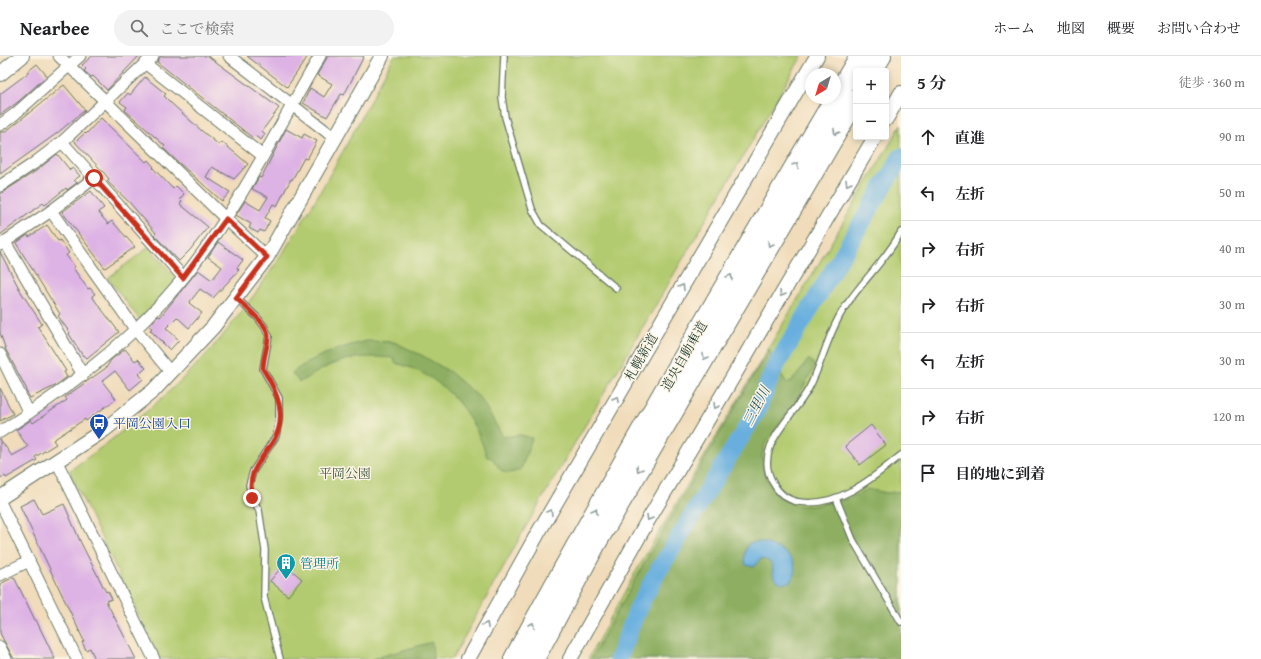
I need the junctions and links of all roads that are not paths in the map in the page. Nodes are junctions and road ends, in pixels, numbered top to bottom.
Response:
1 (22, 56) edge
2 (59, 56) edge
3 (80, 56) edge
4 (230, 56) edge
5 (320, 56) edge
6 (382, 56) edge
7 (504, 56) edge
8 (817, 56) edge
9 (860, 56) edge
10 (881, 56) edge
11 (149, 60) edge
12 (69, 66) junction
13 (874, 68) edge
14 (0, 74) edge
15 (901, 93) edge
16 (106, 101) junction
17 (292, 104) junction
18 (853, 104) edge
19 (889, 114) edge
20 (0, 124) edge
21 (336, 139) junction
22 (873, 140) edge
23 (62, 142) junction
24 (262, 156) junction
25 (94, 178) junction
26 (0, 186) edge
27 (51, 210) junction
28 (226, 219) junction
29 (901, 232) edge
30 (2, 243) edge
31 (267, 257) junction
32 (183, 278) junction
33 (616, 288) dead end
34 (236, 298) junction
35 (136, 329) junction
36 (0, 354) edge
37 (171, 373) junction
38 (83, 375) junction
39 (29, 413) junction
40 (0, 432) edge
41 (901, 455) edge
42 (56, 462) junction
43 (0, 498) edge
44 (836, 498) junction
45 (0, 502) edge
46 (30, 561) junction
47 (0, 575) edge
48 (901, 622) edge
49 (0, 647) edge
50 (6, 659) edge
51 (77, 659) edge
52 (154, 659) edge
53 (280, 659) edge
54 (468, 659) edge
55 (514, 659) edge
56 (534, 659) edge
57 (570, 659) edge

1 - 14 street
2 - 12 street
3 - 12 street
4 - 17 street
5 - 17 street
6 - 21 street
7 - 33 lane
54 -> 8 street, 札幌新道
55 -> 9 highway, 道央自動車道
10 - 13 highway
11 - 16 street
11 - 24 street
12 - 16 street
12 - 20 street
15 - 19 street
16 - 23 street
16 - 28 street
17 - 21 street
17 - 24 street
18 -> 56 highway, 道央自動車道
21 - 31 street
22 -> 57 street
23 - 25 street
23 - 26 street
24 - 28 street
25 - 27 street
25 - 32 street
27 - 30 street
27 - 35 street
28 - 31 street
28 - 32 street
29 - 44 lane
30 - 38 street
31 - 34 street
32 - 35 street
34 - 37 street
34 - 53 lane
35 - 37 street
35 - 38 street
36 - 39 street
37 - 42 street
38 - 39 street
39 - 40 street
41 - 44 lane
42 - 43 street
42 - 52 street
44 - 48 lane
45 - 46 street
46 - 47 street
46 - 51 street
49 - 50 street

